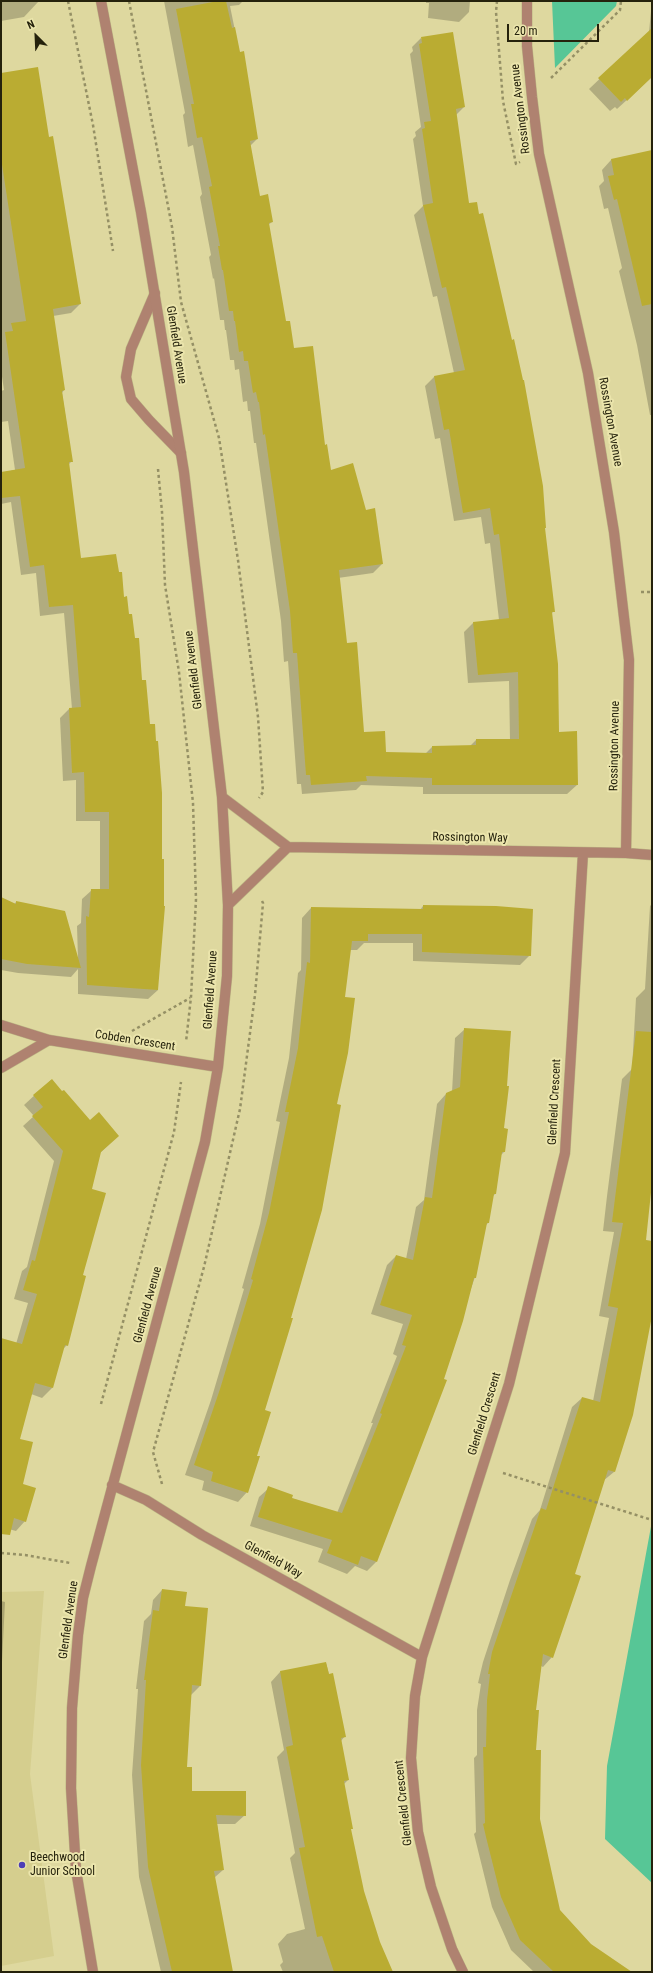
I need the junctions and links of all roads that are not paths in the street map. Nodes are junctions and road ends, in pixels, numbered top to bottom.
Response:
1 (101, 1) edge
2 (527, 1) edge
3 (155, 293) junction
4 (181, 453) junction
5 (222, 797) junction
6 (288, 847) junction
7 (583, 853) junction
8 (626, 853) junction
9 (652, 855) edge
10 (228, 905) junction
11 (1, 1025) edge
12 (49, 1040) junction
13 (218, 1067) junction
14 (1, 1068) edge
15 (112, 1486) junction
16 (422, 1657) junction
17 (93, 1972) edge
18 (463, 1972) edge

1 - 3 street, Glenfield Avenue
2 - 8 street, Rossington Avenue
3 - 4 street, Glenfield Avenue
3 - 4 street
4 - 5 street, Glenfield Avenue
5 - 6 street
5 - 10 street, Glenfield Avenue
6 - 7 street, Rossington Way
6 - 10 street
7 - 8 street, Rossington Way
7 - 16 street, Glenfield Crescent
8 - 9 street, Rossington Way
10 - 13 street, Glenfield Avenue
11 - 12 street, Cobden Crescent
12 - 13 street, Cobden Crescent
12 - 14 street
13 - 15 street, Glenfield Avenue
15 - 16 street, Glenfield Way
15 - 17 street, Glenfield Avenue
16 - 18 street, Glenfield Crescent

